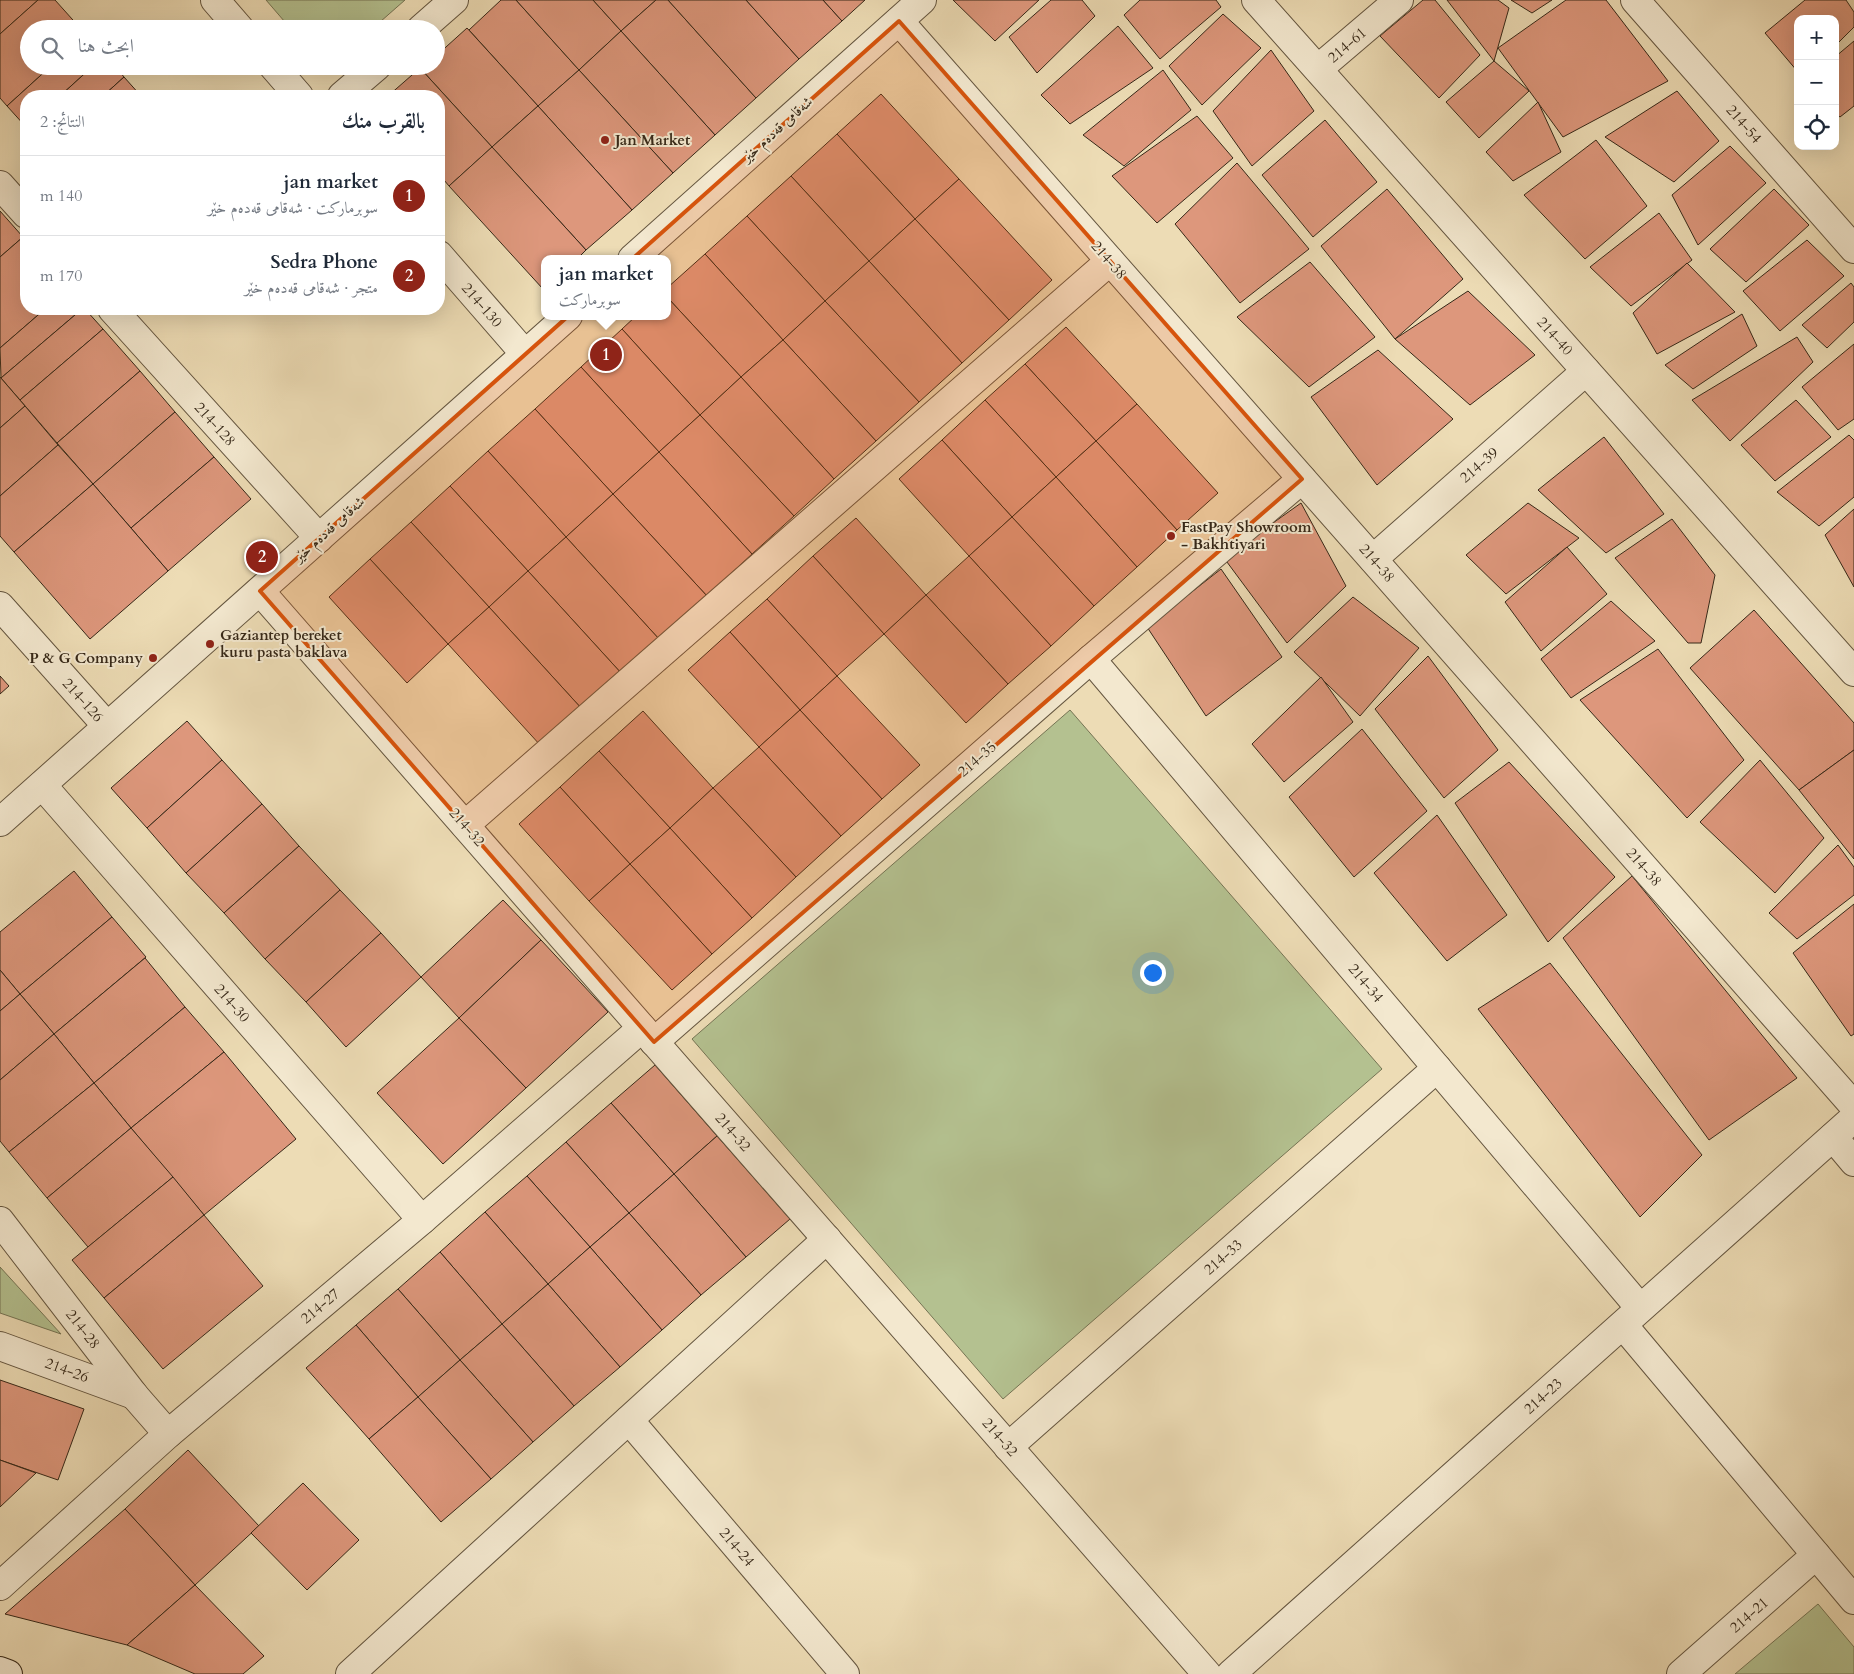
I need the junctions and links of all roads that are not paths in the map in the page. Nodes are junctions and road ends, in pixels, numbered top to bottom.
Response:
1 (215, 0) edge
2 (454, 0) edge
3 (922, 0) edge
4 (1256, 0) edge
5 (1399, 0) edge
6 (1635, 0) edge
7 (232, 20) edge
8 (431, 20) edge
9 (899, 21) junction
10 (1318, 69) junction
11 (281, 75) edge
12 (366, 75) edge
13 (294, 90) edge
14 (349, 90) edge
15 (0, 185) edge
16 (20, 207) edge
17 (1854, 249) edge
18 (636, 255) edge
19 (1110, 261) junction
20 (445, 262) edge
21 (117, 315) edge
22 (563, 320) edge
23 (525, 354) junction
24 (1586, 371) junction
25 (1302, 479) junction
26 (319, 538) junction
27 (1373, 559) junction
28 (260, 591) junction
29 (0, 606) edge
30 (1091, 659) junction
31 (1854, 672) edge
32 (107, 726) junction
33 (42, 785) junction
34 (0, 822) edge
35 (465, 825) junction
36 (648, 1035) junction
37 (1437, 1068) junction
38 (1854, 1106) edge
39 (1854, 1118) edge
40 (1833, 1137) junction
41 (1854, 1162) edge
42 (422, 1220) junction
43 (0, 1221) edge
44 (826, 1239) junction
45 (1632, 1317) junction
46 (0, 1346) edge
47 (134, 1395) junction
48 (629, 1420) junction
49 (168, 1434) junction
50 (1008, 1447) junction
51 (1816, 1555) junction
52 (0, 1586) edge
53 (1854, 1600) edge
54 (0, 1671) edge
55 (8, 1674) edge
56 (350, 1674) edge
57 (845, 1674) edge
58 (1207, 1674) edge
59 (1232, 1674) edge
60 (1681, 1674) edge

1 - 7 street
2 - 8 street
3 - 9 street, شەقامی قەدەم خێر
4 - 10 street, 214-40
5 - 10 street, 214-61
6 - 17 street, 214-54
9 - 18 street, شەقامی قەدەم خێر
9 - 19 street, 214-38
10 - 24 street, 214-40
11 - 13 street
12 - 14 street
15 - 16 street
19 - 25 street, 214-38
19 - 35 street
20 - 23 street, 214-130
21 - 26 street, 214-128
22 - 23 street, شەقامی قەدەم خێر
23 - 26 street, شەقامی قەدەم خێر
24 - 27 street, 214-39
24 - 31 street, 214-40
25 - 27 street, 214-38
25 - 30 street, 214-35
26 - 28 street, شەقامی قەدەم خێر
27 - 38 street, 214-38
28 - 32 street, شەقامی قەدەم خێر
28 - 35 street, 214-32
29 - 32 street, 214-126
30 - 36 street, 214-35
30 - 37 street, 214-34
32 - 33 street, شەقامی قەدەم خێر
33 - 34 street, شەقامی قەدەم خێر
33 - 42 street, 214-30
35 - 36 street, 214-32
36 - 42 street, 214-27
36 - 44 street, 214-32
37 - 45 street, 214-34
37 - 50 street, 214-33
39 - 40 street, 214-23
40 - 41 street
40 - 45 street, 214-23
42 - 49 street, 214-27
43 - 47 street, 214-28
44 - 48 street
44 - 50 street, 214-32
45 - 51 street, 214-34
45 - 59 street, 214-23
46 - 47 street, 214-26
47 - 49 street, 214-28
48 - 56 street
48 - 57 street, 214-24
49 - 52 street, 214-27
50 - 58 street, 214-32
51 - 53 street, 214-34
51 - 60 street, 214-21
54 - 55 street

